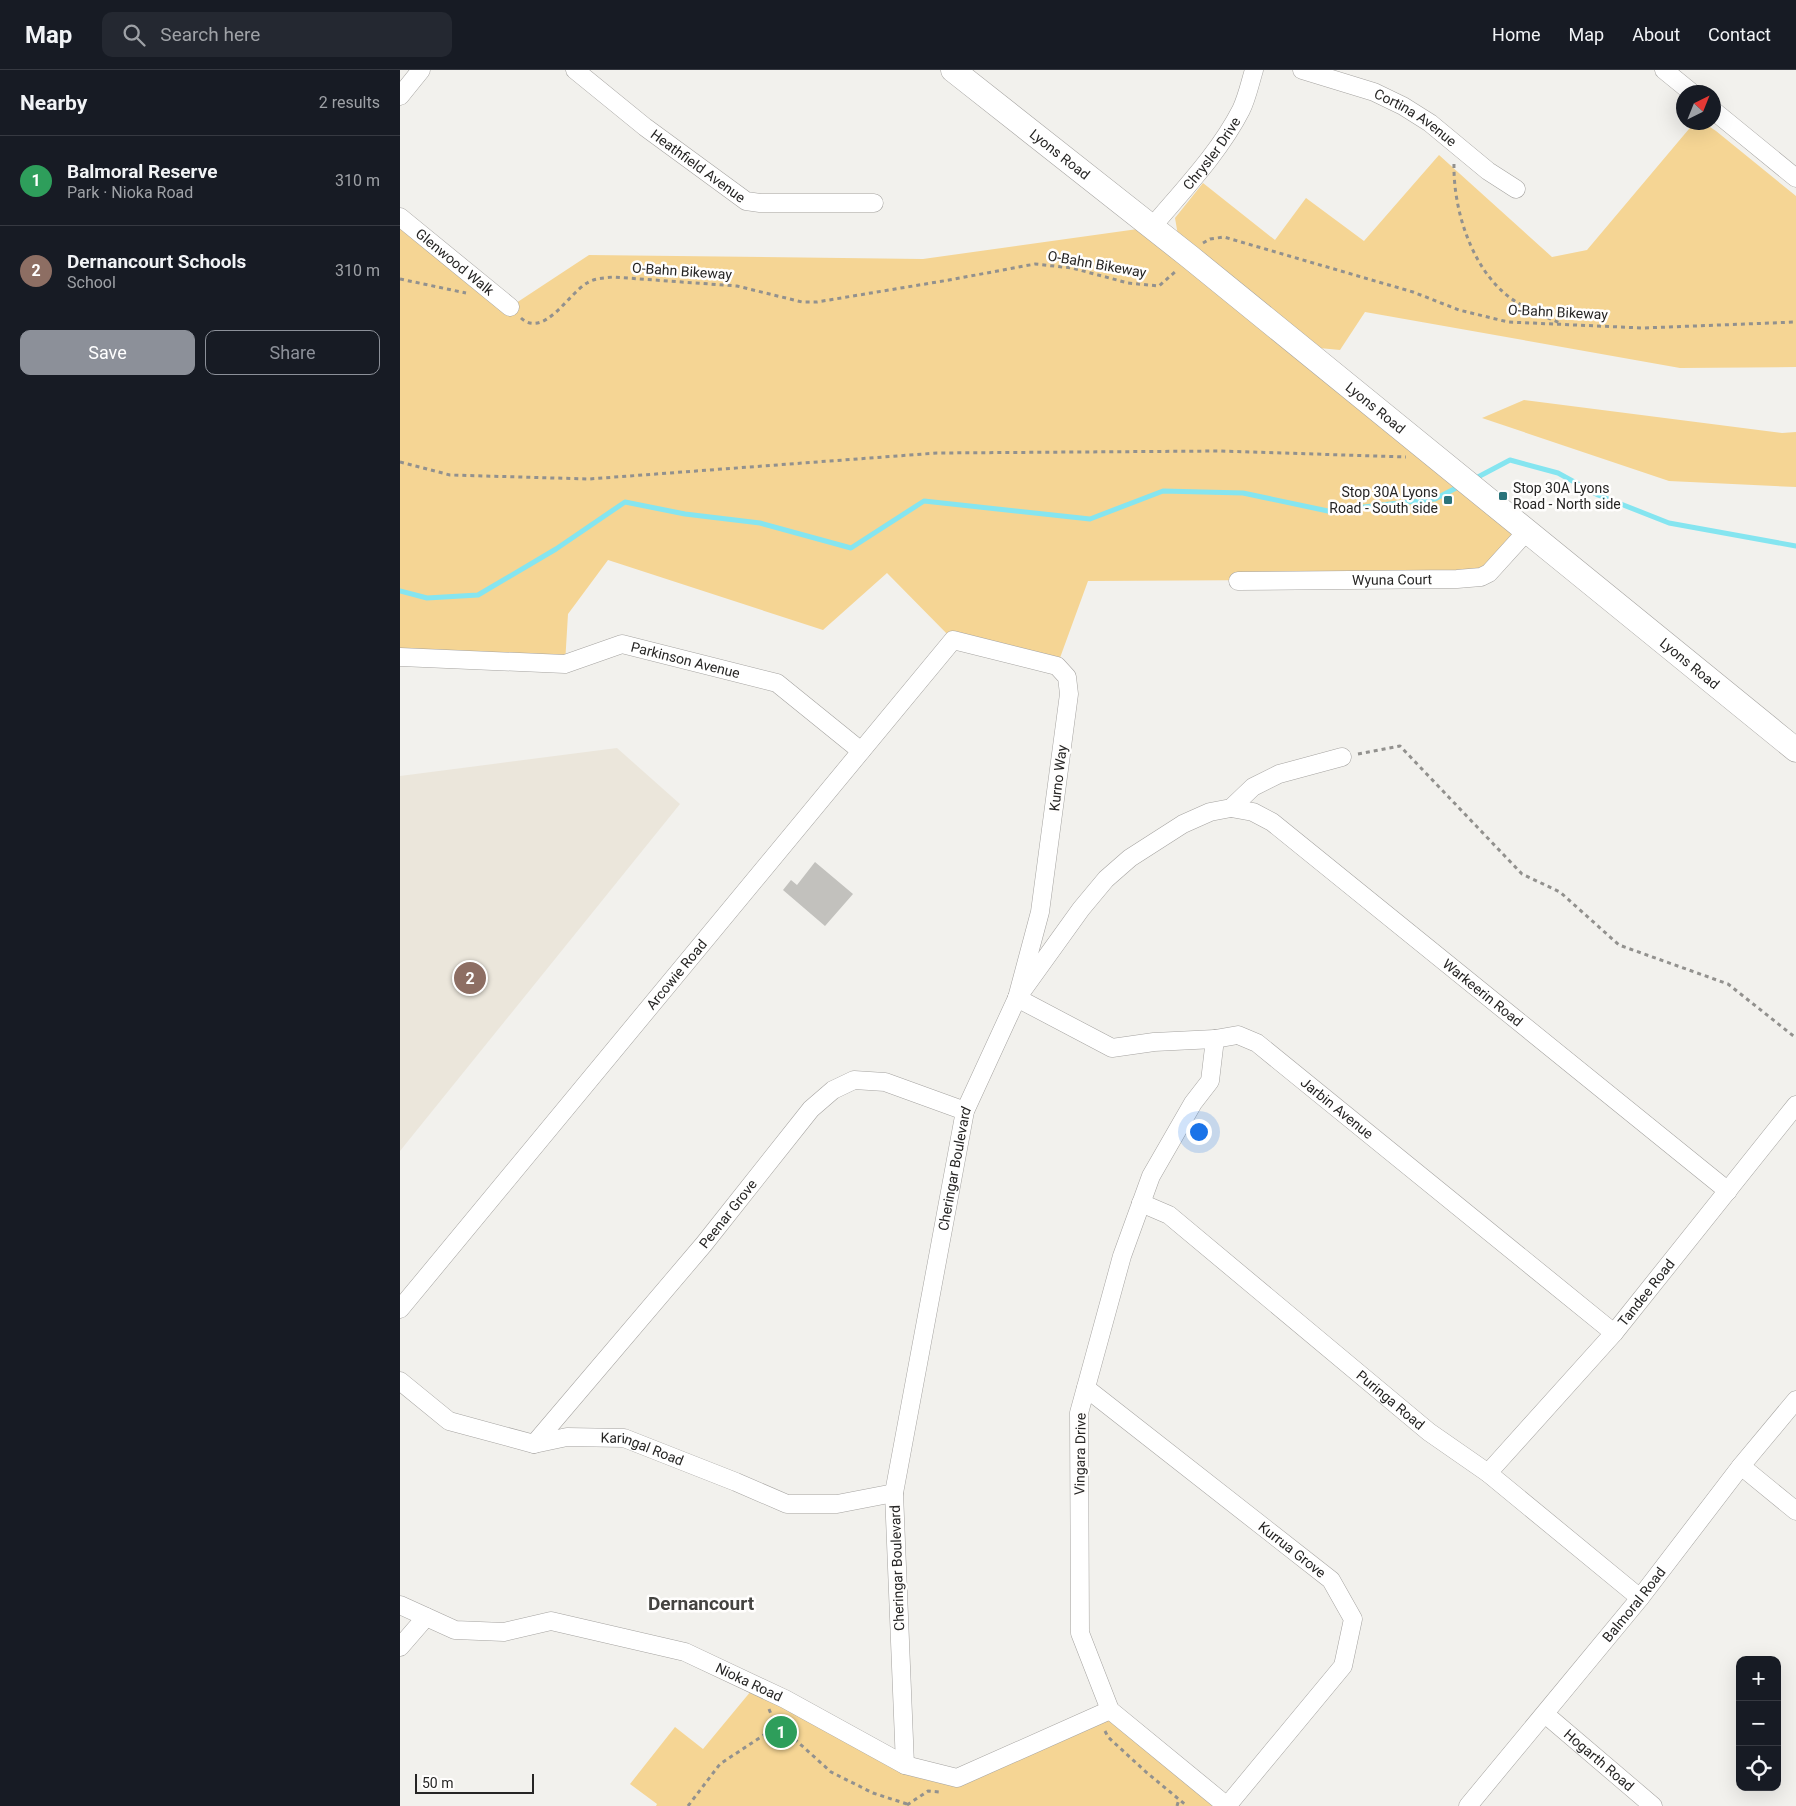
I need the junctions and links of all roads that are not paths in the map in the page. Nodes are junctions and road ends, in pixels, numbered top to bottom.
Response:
1 (421, 70) edge
2 (575, 70) edge
3 (953, 70) edge
4 (1254, 70) edge
5 (1302, 70) edge
6 (1664, 70) edge
7 (1683, 85) edge
8 (400, 96) edge
9 (1721, 117) edge
10 (1796, 178) edge
11 (1516, 188) dead end
12 (874, 203) dead end
13 (400, 217) edge
14 (1152, 227) junction
15 (510, 307) road end
16 (1527, 531) junction
17 (1238, 582) dead end
18 (953, 640) joint
19 (400, 657) edge
20 (1796, 750) edge
21 (861, 751) junction
22 (1342, 757) road end
23 (1231, 808) junction
24 (1017, 998) junction
25 (1215, 1039) junction
26 (1796, 1105) edge
27 (965, 1111) junction
28 (1728, 1191) junction
29 (1141, 1203) junction
30 (400, 1309) edge
31 (1614, 1333) junction
32 (400, 1381) edge
33 (1086, 1388) junction
34 (1796, 1400) edge
35 (534, 1444) junction
36 (1741, 1466) junction
37 (1488, 1472) junction
38 (894, 1493) junction
39 (1796, 1510) edge
40 (1640, 1598) junction
41 (400, 1605) edge
42 (426, 1617) junction
43 (400, 1647) edge
44 (1110, 1710) junction
45 (1544, 1714) junction
46 (905, 1765) junction
47 (1227, 1806) edge
48 (1468, 1806) edge
49 (1653, 1806) edge

1 - 8 street
2 - 12 street, Heathfield Avenue
3 - 14 street, Lyons Road
4 - 14 street, Chrysler Drive
5 - 11 street, Cortina Avenue
6 - 7 street
9 - 10 street
13 - 15 street, Glenwood Walk
14 - 16 street, Lyons Road
16 - 17 street, Wyuna Court
16 - 20 street, Lyons Road
18 - 21 street, Arcowie Road
18 - 24 street, Kurno Way
19 - 21 street, Parkinson Avenue
21 - 30 street, Arcowie Road
22 - 23 street
23 - 24 street, Cheringar Boulevard
23 - 28 street, Warkeerin Road
24 - 25 street, Jarbin Avenue
24 - 27 street, Cheringar Boulevard
25 - 29 street, Vingara Drive
25 - 31 street, Jarbin Avenue
26 - 28 street, Tandee Road
27 - 35 street, Peenar Grove
27 - 38 street, Cheringar Boulevard
28 - 31 street, Tandee Road
29 - 33 street, Vingara Drive
29 - 37 street, Puringa Road
31 - 37 street, Tandee Road
32 - 35 street, Karingal Road
33 - 44 street, Vingara Drive
33 - 47 street, Kurrua Grove
34 - 36 street, Balmoral Road
35 - 38 street, Karingal Road
36 - 39 street
36 - 40 street, Balmoral Road
37 - 40 street, Puringa Road
38 - 46 street, Cheringar Boulevard
40 - 45 street, Balmoral Road
41 - 42 street, Nioka Road
42 - 43 street
42 - 46 street, Nioka Road
44 - 46 street, Nioka Road
44 - 47 street, Vingara Drive
45 - 48 street, Balmoral Road
45 - 49 street, Hogarth Road

